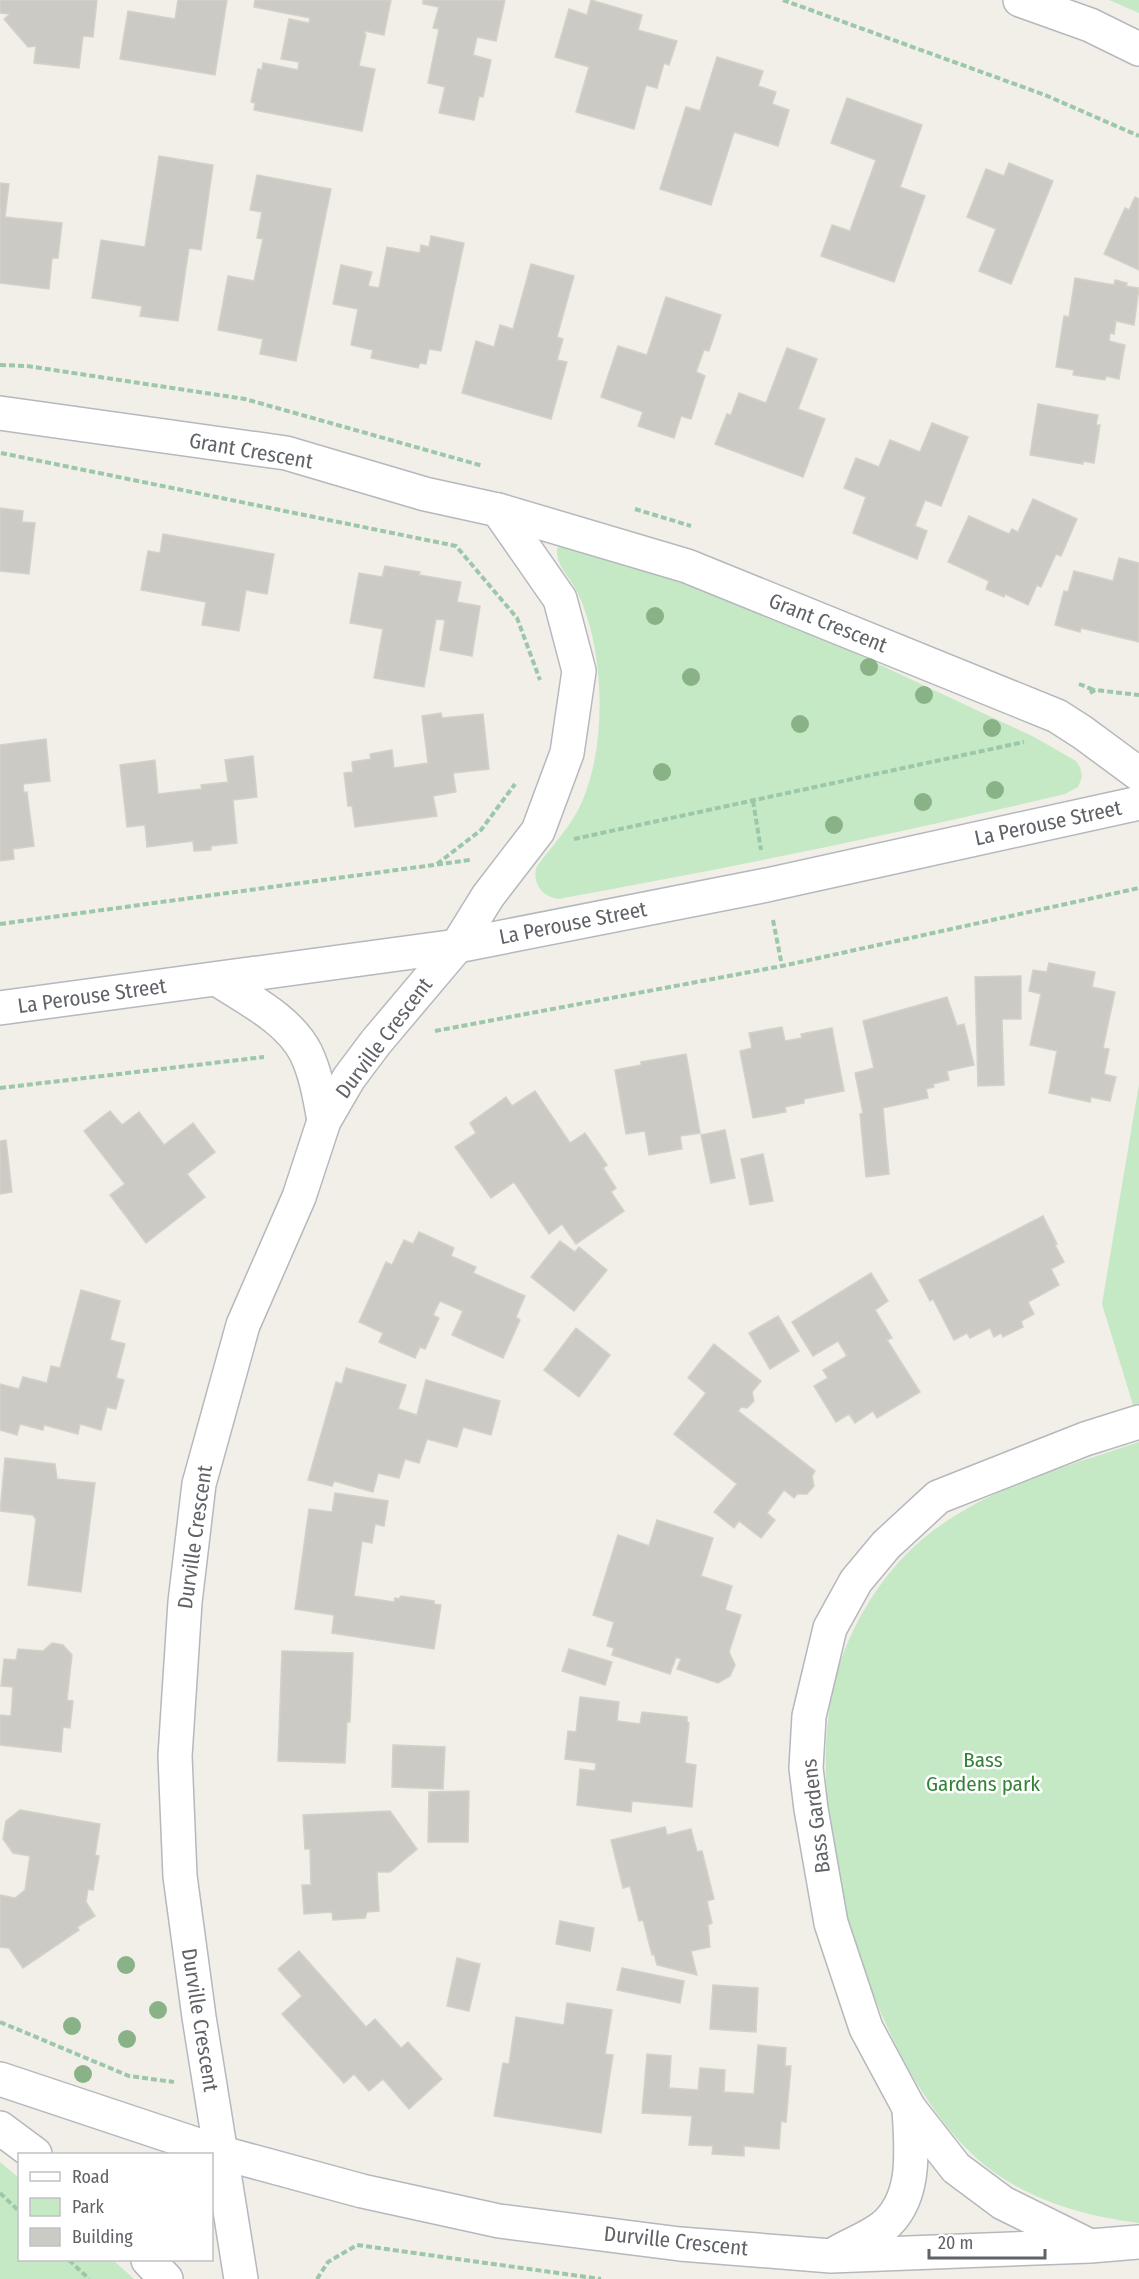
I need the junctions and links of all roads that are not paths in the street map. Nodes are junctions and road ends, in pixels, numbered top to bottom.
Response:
1 (1020, 0) edge
2 (1139, 49) edge
3 (0, 413) edge
4 (498, 510) junction
5 (1139, 774) edge
6 (1139, 803) edge
7 (457, 946) junction
8 (217, 979) junction
9 (0, 1008) edge
10 (324, 1121) junction
11 (1139, 1422) edge
12 (0, 2079) edge
13 (909, 2108) junction
14 (0, 2128) edge
15 (34, 2153) edge
16 (222, 2153) junction
17 (1139, 2242) edge
18 (1090, 2246) junction
19 (831, 2256) junction
20 (150, 2261) edge
21 (166, 2279) edge
22 (241, 2279) edge

1 - 2 street
3 - 4 street, Grant Crescent
4 - 5 street, Grant Crescent
4 - 7 street
6 - 7 street, La Perouse Street
7 - 8 street, La Perouse Street
7 - 10 street, Durville Crescent
8 - 9 street, La Perouse Street
8 - 10 street
10 - 16 street, Durville Crescent
11 - 13 street, Bass Gardens
12 - 16 street, Durville Crescent
13 - 18 street, Bass Gardens
13 - 19 street
14 - 15 street
16 - 19 street, Durville Crescent
16 - 22 street
17 - 18 street, Durville Crescent
18 - 19 street, Durville Crescent
20 - 21 street

